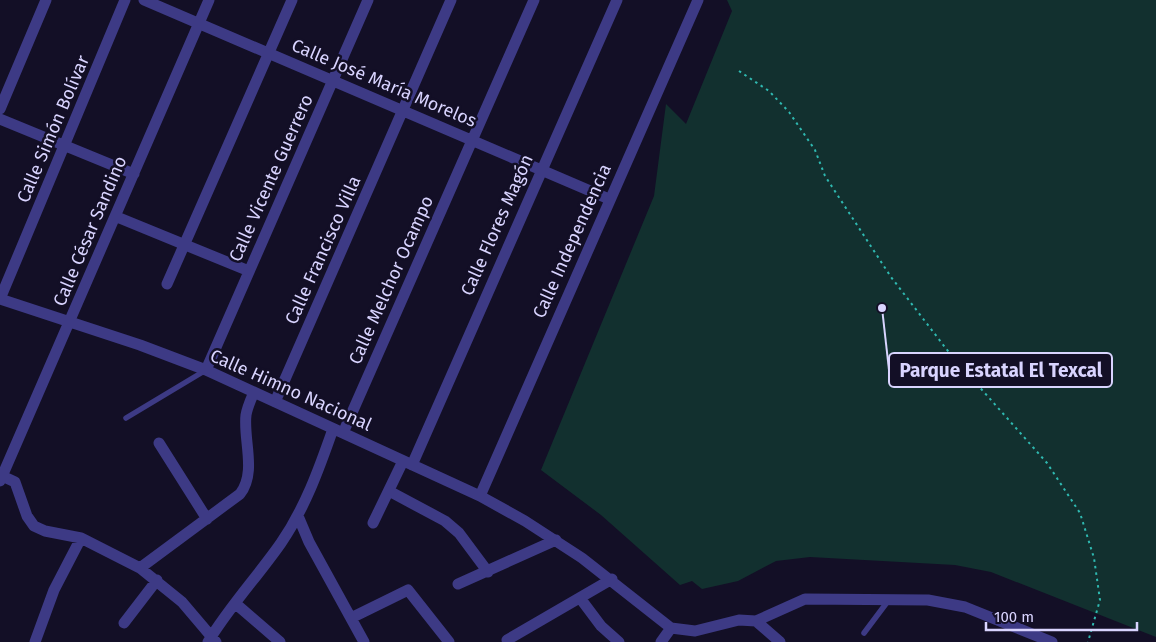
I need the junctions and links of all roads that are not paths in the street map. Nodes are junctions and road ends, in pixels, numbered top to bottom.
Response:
1 (46, 0) edge
2 (125, 0) edge
3 (144, 0) edge
4 (209, 0) edge
5 (292, 0) edge
6 (368, 0) edge
7 (451, 0) edge
8 (534, 0) edge
9 (617, 0) edge
10 (698, 0) edge
11 (199, 23) junction
12 (269, 52) junction
13 (333, 80) junction
14 (0, 109) edge
15 (403, 111) junction
16 (0, 119) edge
17 (472, 140) junction
18 (65, 147) junction
19 (540, 169) junction
20 (134, 174) junction
21 (610, 199) junction
22 (116, 217) junction
23 (184, 245) junction
24 (249, 271) junction
25 (167, 284) dead end
26 (0, 299) edge
27 (70, 323) junction
28 (206, 370) junction
29 (254, 392) junction
30 (275, 402) junction
31 (126, 418) dead end
32 (338, 431) junction
33 (159, 443) dead end
34 (407, 463) junction
35 (1, 478) edge
36 (388, 491) junction
37 (480, 496) junction
38 (298, 516) junction
39 (207, 518) junction
40 (373, 523) dead end
41 (81, 538) junction
42 (556, 540) junction
43 (140, 568) junction
44 (488, 572) junction
45 (612, 579) junction
46 (157, 580) junction
47 (458, 584) dead end
48 (580, 598) junction
49 (889, 600) junction
50 (236, 604) junction
51 (351, 618) junction
52 (756, 621) junction
53 (124, 623) dead end
54 (671, 628) junction
55 (864, 633) dead end
56 (212, 640) edge
57 (507, 640) dead end
58 (35, 642) edge
59 (280, 642) edge
60 (364, 642) edge
61 (449, 642) edge
62 (620, 642) edge
63 (661, 642) edge
64 (780, 642) edge
65 (1050, 642) edge

1 - 14 street
2 - 18 street, Calle Simón Bolívar
3 - 11 street, Calle José María Morelos
4 - 11 street, Calle César Sandino
5 - 12 street
6 - 13 street, Calle Vicente Guerrero
7 - 15 street, Calle Francisco Villa
8 - 17 street, Calle Melchor Ocampo
9 - 19 street, Calle Flores Magón
10 - 21 street, Calle Independencia
11 - 12 street, Calle José María Morelos
11 - 20 street, Calle César Sandino
12 - 13 street, Calle José María Morelos
12 - 23 street
13 - 15 street, Calle José María Morelos
13 - 24 street, Calle Vicente Guerrero
15 - 17 street, Calle José María Morelos
15 - 30 street, Calle Francisco Villa
16 - 18 street
17 - 19 street, Calle José María Morelos
17 - 32 street, Calle Melchor Ocampo
18 - 20 street
18 - 26 street, Calle Simón Bolívar
19 - 21 street, Calle José María Morelos
19 - 34 street, Calle Flores Magón
20 - 22 street, Calle César Sandino
21 - 37 street, Calle Independencia
22 - 23 street
22 - 27 street, Calle César Sandino
23 - 24 street
23 - 25 street
24 - 28 street, Calle Vicente Guerrero
26 - 27 street, Calle Himno Nacional
27 - 28 street, Calle Himno Nacional
27 - 35 street, Calle César Sandino
28 - 29 street, Calle Himno Nacional
28 - 31 lane
29 - 30 street, Calle Himno Nacional
29 - 39 street
30 - 32 street, Calle Himno Nacional
32 - 34 street, Calle Himno Nacional
32 - 38 street, Calle Melchor Ocampo
33 - 39 street
34 - 36 street, Calle Flores Magón
34 - 37 street, Calle Himno Nacional
35 - 41 street
36 - 40 street, Calle Flores Magón
36 - 44 street
37 - 42 street, Calle Himno Nacional
38 - 50 street, Calle Melchor Ocampo
38 - 51 street
39 - 43 street
41 - 43 street
41 - 58 street
42 - 44 street
42 - 45 street, Calle Himno Nacional
43 - 46 street
44 - 47 street
45 - 48 street
45 - 54 street, Calle Himno Nacional
46 - 53 street
46 - 56 street
48 - 57 street
48 - 62 street
49 - 52 street
49 - 55 lane
49 - 65 street
50 - 56 street, Calle Melchor Ocampo
50 - 59 street
51 - 60 street
51 - 61 street
52 - 54 street
52 - 64 street
54 - 63 street

